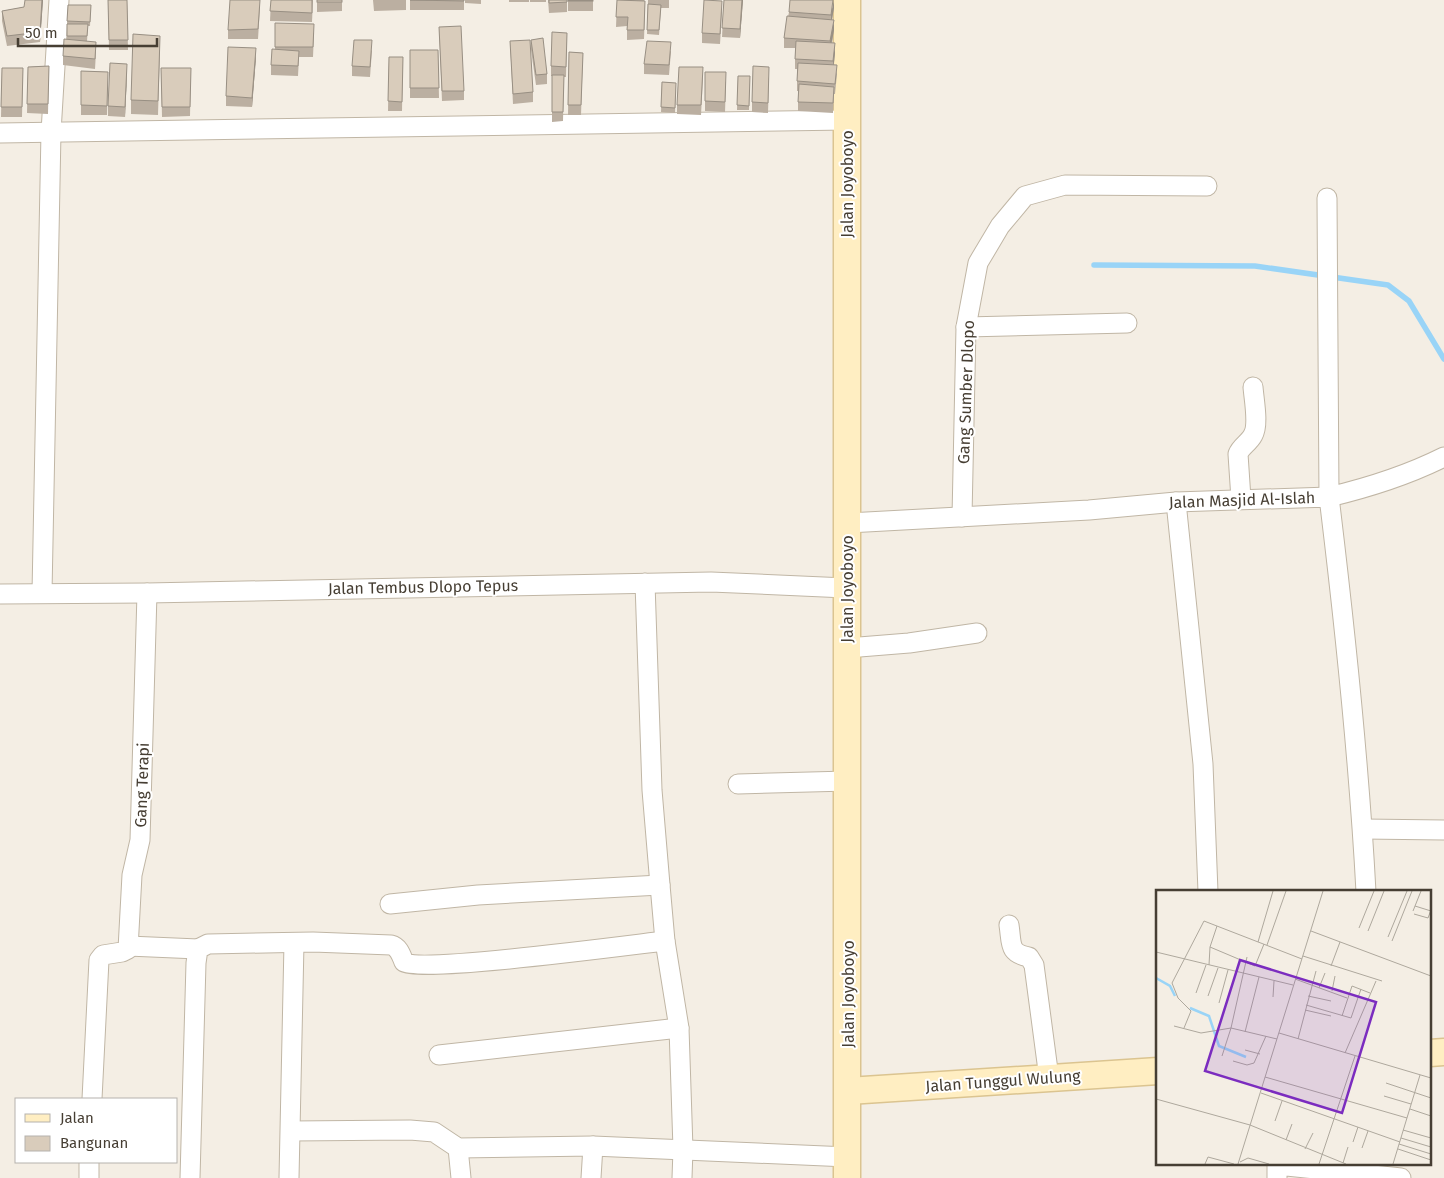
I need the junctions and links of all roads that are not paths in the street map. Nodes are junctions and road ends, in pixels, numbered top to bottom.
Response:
1 (59, 0) edge
2 (847, 0) edge
3 (847, 120) junction
4 (51, 132) junction
5 (0, 133) edge
6 (1207, 186) dead end
7 (1327, 198) dead end
8 (1127, 323) dead end
9 (966, 327) junction
10 (1253, 387) dead end
11 (1444, 457) edge
12 (1329, 496) junction
13 (1240, 499) junction
14 (1176, 502) junction
15 (962, 517) junction
16 (848, 523) junction
17 (645, 583) junction
18 (846, 588) junction
19 (42, 593) junction
20 (147, 593) junction
21 (0, 594) edge
22 (977, 633) dead end
23 (847, 648) junction
24 (848, 781) junction
25 (738, 784) dead end
26 (1363, 829) junction
27 (1444, 830) edge
28 (660, 885) junction
29 (1208, 890) edge
30 (1366, 890) edge
31 (390, 904) dead end
32 (1009, 924) dead end
33 (665, 941) junction
34 (294, 943) junction
35 (128, 946) junction
36 (198, 949) junction
37 (679, 1028) junction
38 (439, 1055) dead end
39 (1156, 1071) edge
40 (1050, 1078) junction
41 (848, 1091) junction
42 (92, 1098) edge
43 (291, 1131) junction
44 (593, 1146) junction
45 (458, 1148) junction
46 (683, 1149) junction
47 (89, 1163) edge
48 (1290, 1166) edge
49 (848, 1168) edge
50 (1379, 1173) edge
51 (89, 1178) edge
52 (190, 1178) edge
53 (289, 1178) edge
54 (461, 1178) edge
55 (591, 1178) edge
56 (682, 1178) edge
57 (1401, 1178) edge

1 - 4 street
2 - 3 main road, Jalan Joyoboyo
3 - 4 street
3 - 16 main road, Jalan Joyoboyo
4 - 5 street
4 - 19 street
6 - 9 street, Gang Sumber Dlopo
7 - 12 street
8 - 9 street
9 - 15 street, Gang Sumber Dlopo
10 - 13 street
11 - 12 street
12 - 13 street, Jalan Masjid Al-Islah
12 - 26 street, Jalan Masjid Al-Islah
13 - 14 street, Jalan Masjid Al-Islah
14 - 15 street, Jalan Masjid Al-Islah
14 - 29 street
15 - 16 street, Jalan Masjid Al-Islah
16 - 18 main road, Jalan Joyoboyo
17 - 18 street, Jalan Tembus Dlopo Tepus
17 - 20 street, Jalan Tembus Dlopo Tepus
17 - 28 street
18 - 23 main road, Jalan Joyoboyo
19 - 20 street, Jalan Tembus Dlopo Tepus
19 - 21 street, Jalan Tembus Dlopo Tepus
20 - 35 street, Gang Terapi
22 - 23 street
23 - 24 main road, Jalan Joyoboyo
24 - 25 street
24 - 41 main road, Jalan Joyoboyo
26 - 27 street
26 - 30 street, Jalan Masjid Al-Islah
28 - 31 street
28 - 33 street
32 - 40 street
33 - 34 street
33 - 37 street
34 - 36 street
34 - 43 street
35 - 36 street
35 - 42 street
36 - 52 street
37 - 38 street
37 - 46 street
39 - 40 main road, Jalan Tunggul Wulung
40 - 41 main road, Jalan Tunggul Wulung
41 - 49 main road, Jalan Joyoboyo
43 - 45 street
43 - 53 street
44 - 45 street
44 - 46 street
44 - 55 street
45 - 54 street
46 - 49 street
46 - 56 street
47 - 51 street
48 - 50 street
50 - 57 street

